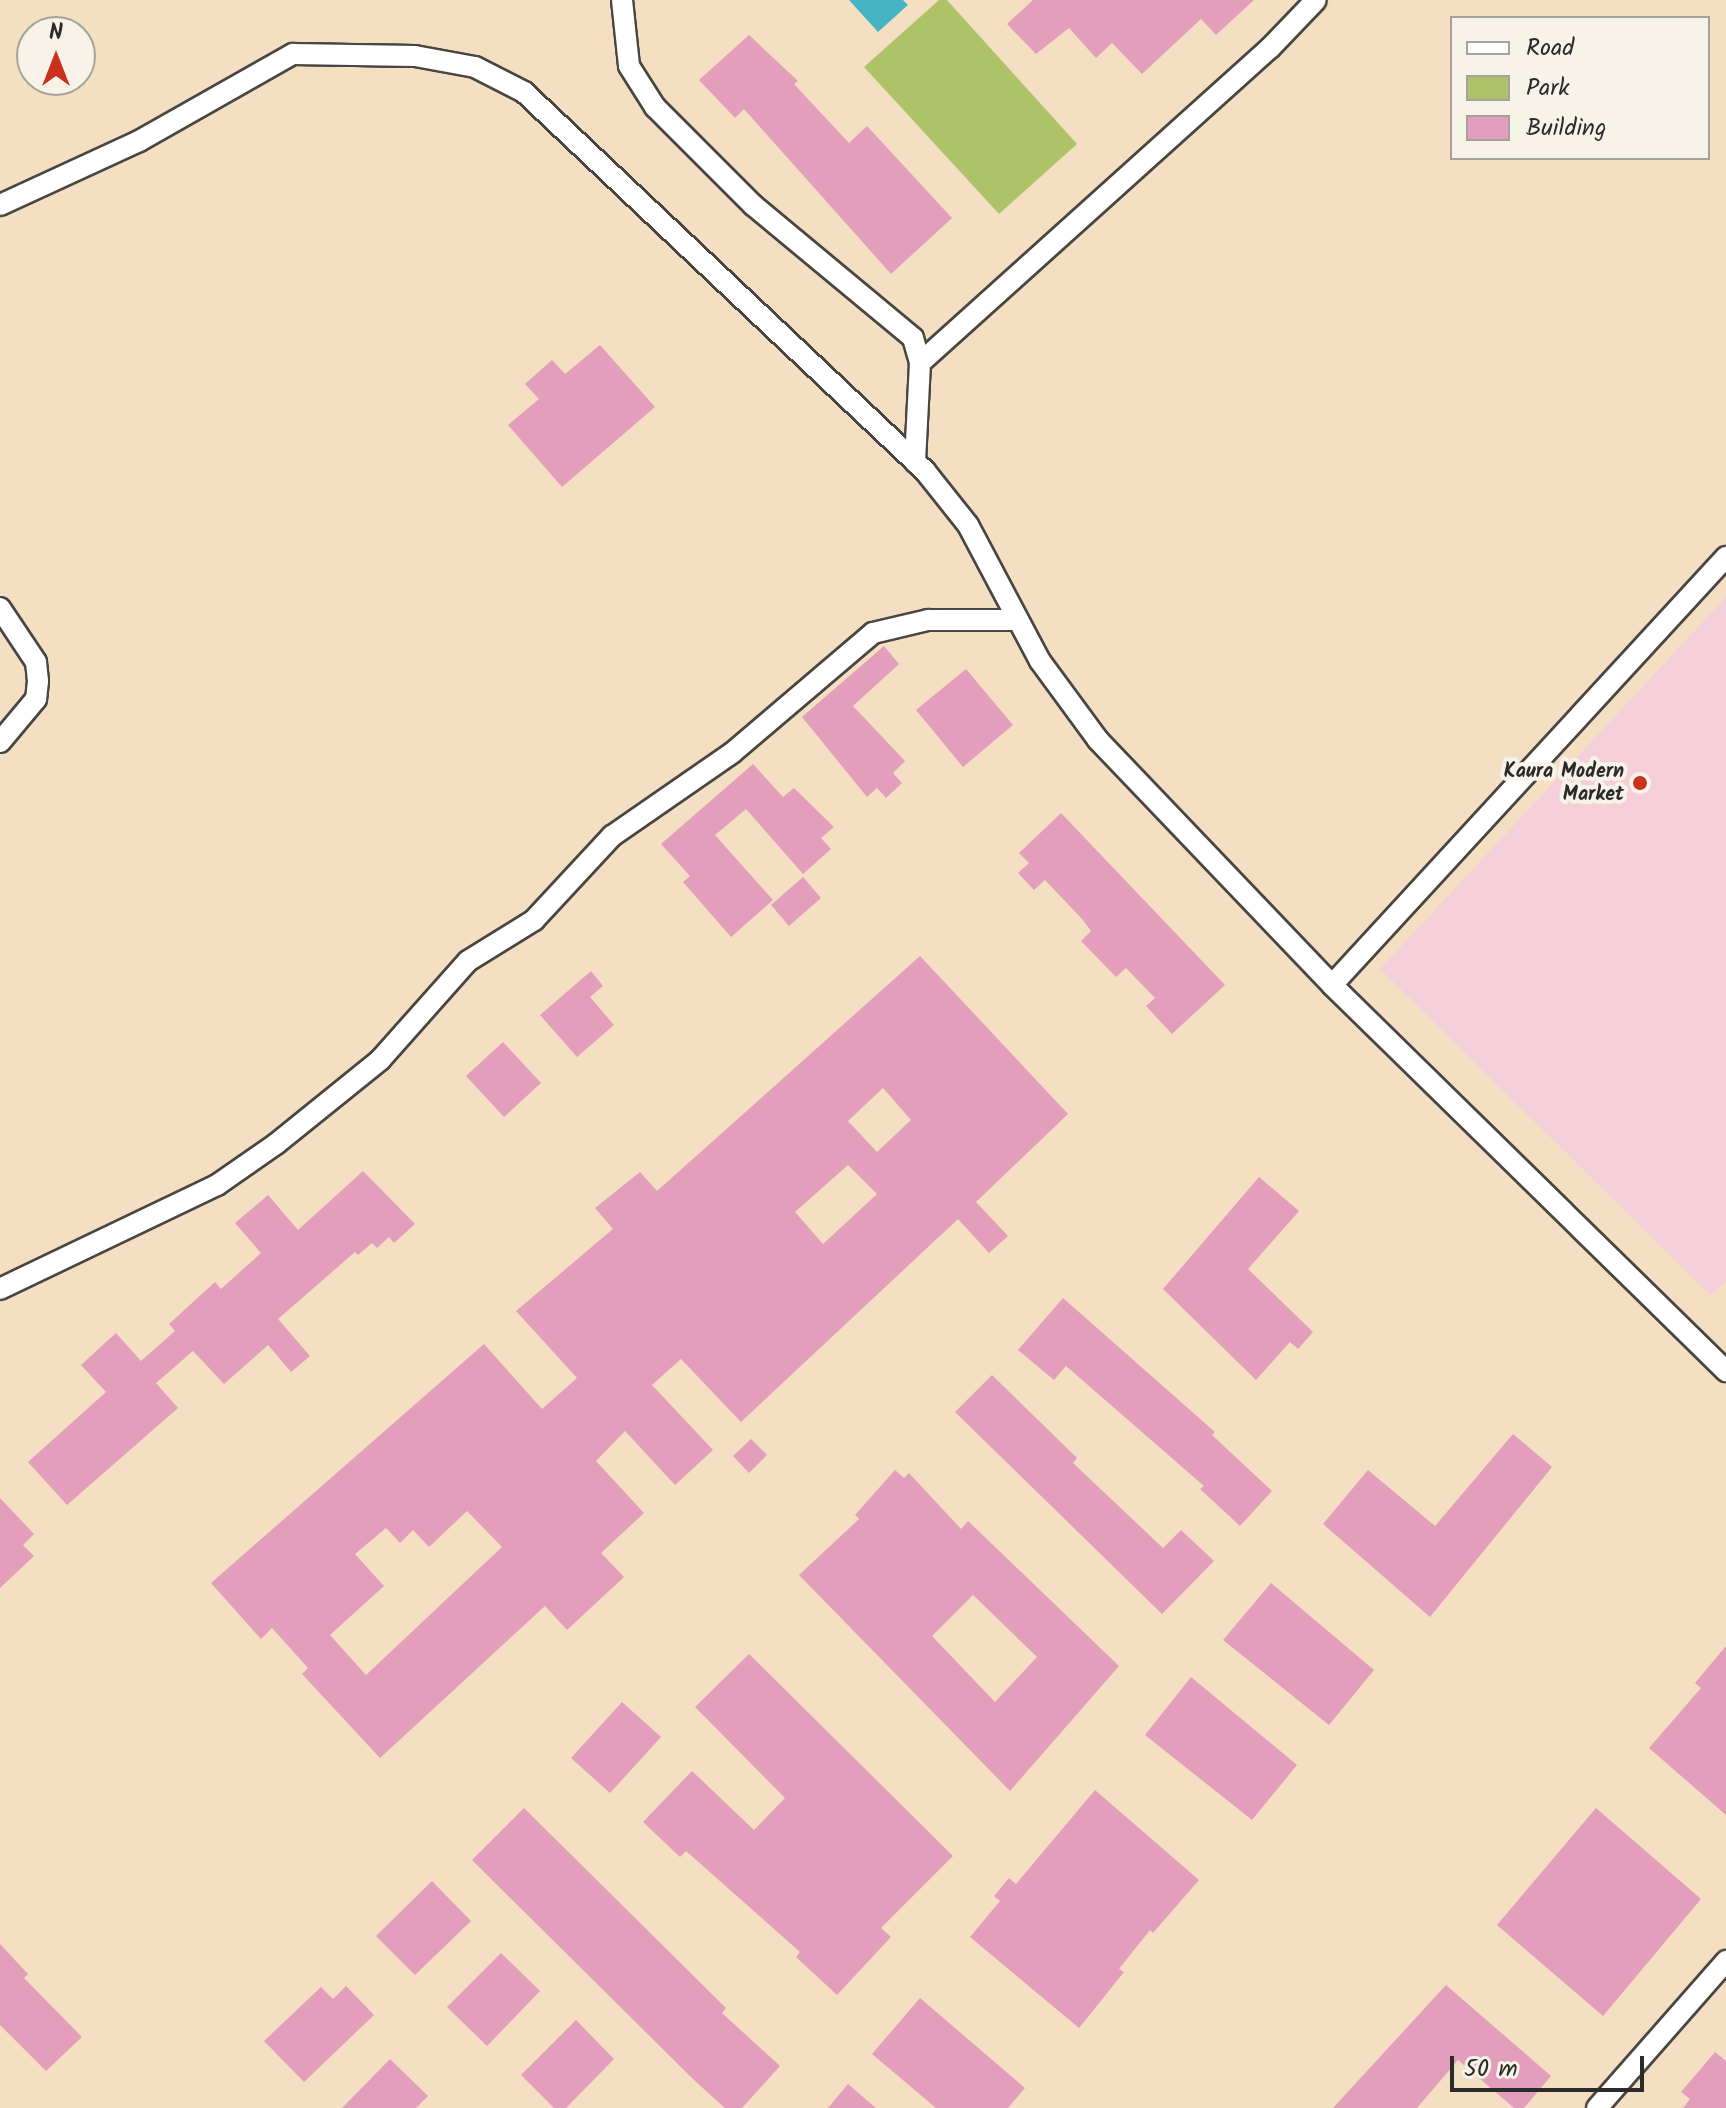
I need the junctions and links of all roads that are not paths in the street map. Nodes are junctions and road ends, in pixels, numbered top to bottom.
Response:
1 (622, 0) edge
2 (1316, 0) edge
3 (0, 205) edge
4 (920, 363) junction
5 (915, 462) junction
6 (1726, 557) edge
7 (0, 608) edge
8 (1018, 620) junction
9 (0, 742) edge
10 (1332, 985) junction
11 (0, 1289) edge
12 (1726, 1371) edge
13 (1726, 1961) edge
14 (1597, 2108) edge

1 - 4 street
2 - 4 street
3 - 5 street
4 - 5 street
5 - 8 street
6 - 10 street
7 - 9 street
8 - 10 street
8 - 11 street
10 - 12 street
13 - 14 street

